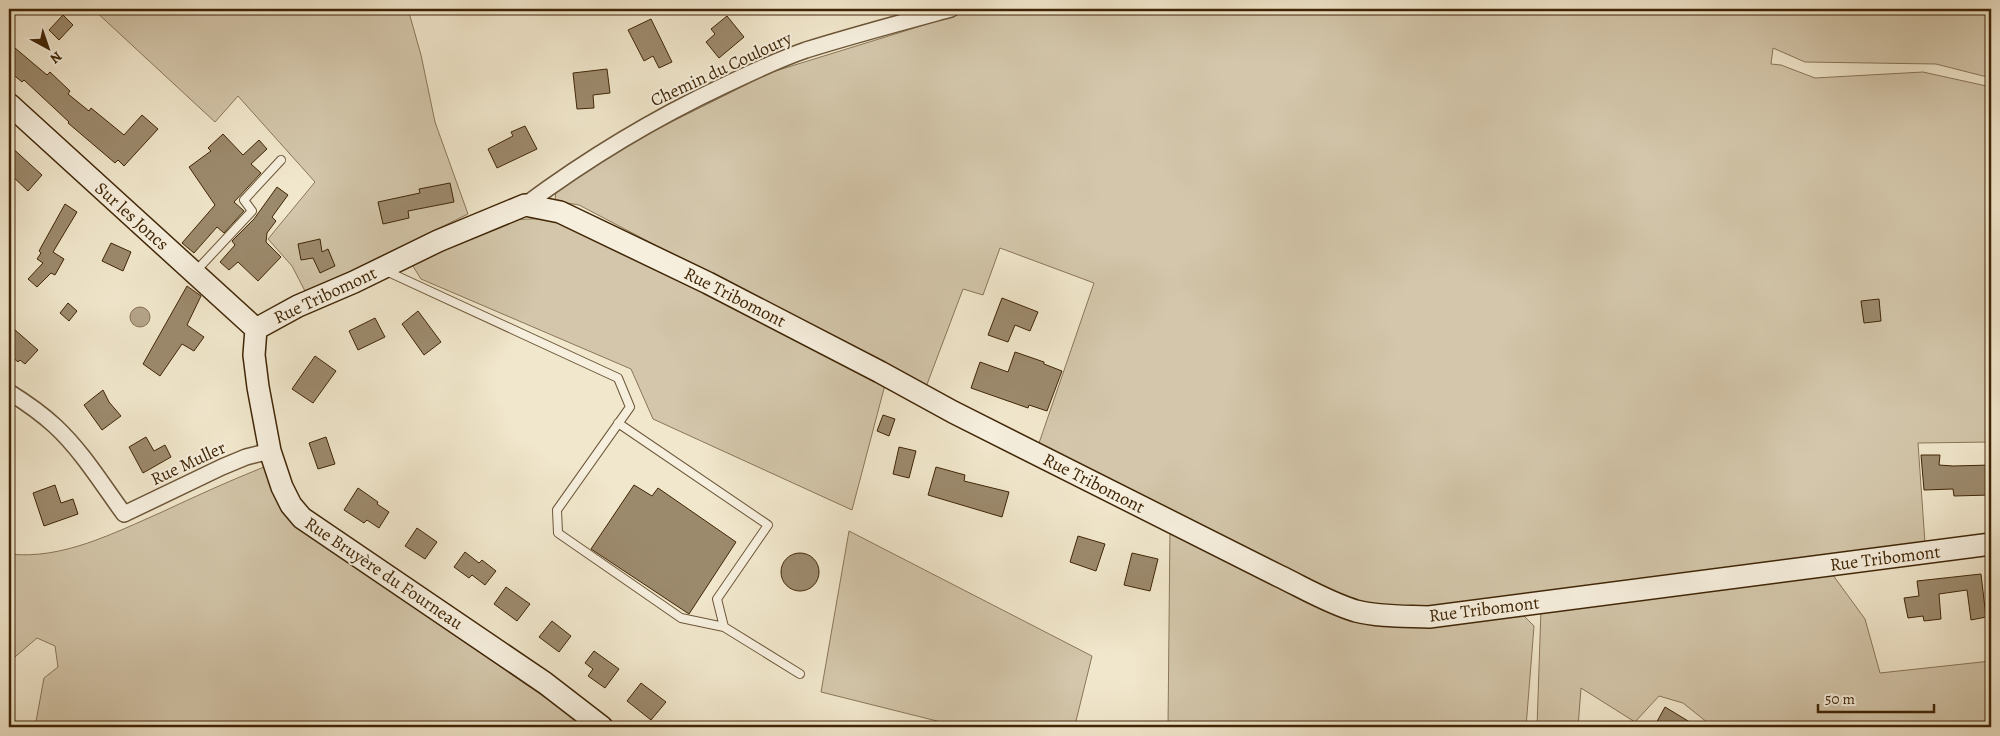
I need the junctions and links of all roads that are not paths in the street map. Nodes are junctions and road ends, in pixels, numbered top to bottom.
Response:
1 (952, 9) edge
2 (9, 104) edge
3 (280, 160) dead end
4 (526, 205) junction
5 (381, 269) junction
6 (194, 272) junction
7 (256, 329) junction
8 (9, 392) edge
9 (618, 423) junction
10 (270, 451) junction
11 (1991, 544) edge
12 (724, 627) junction
13 (800, 674) dead end
14 (602, 727) edge

1 - 4 street, Chemin du Couloury
2 - 6 street, Sur les Joncs
3 - 6 lane
4 - 5 street, Rue Tribomont
4 - 11 street, Rue Tribomont
5 - 7 street, Rue Tribomont
5 - 9 lane
6 - 7 street, Sur les Joncs
7 - 10 street, Rue Bruyère du Fourneau
8 - 10 street, Rue Muller
9 - 12 lane
9 - 12 lane
10 - 14 street, Rue Bruyère du Fourneau
12 - 13 lane

